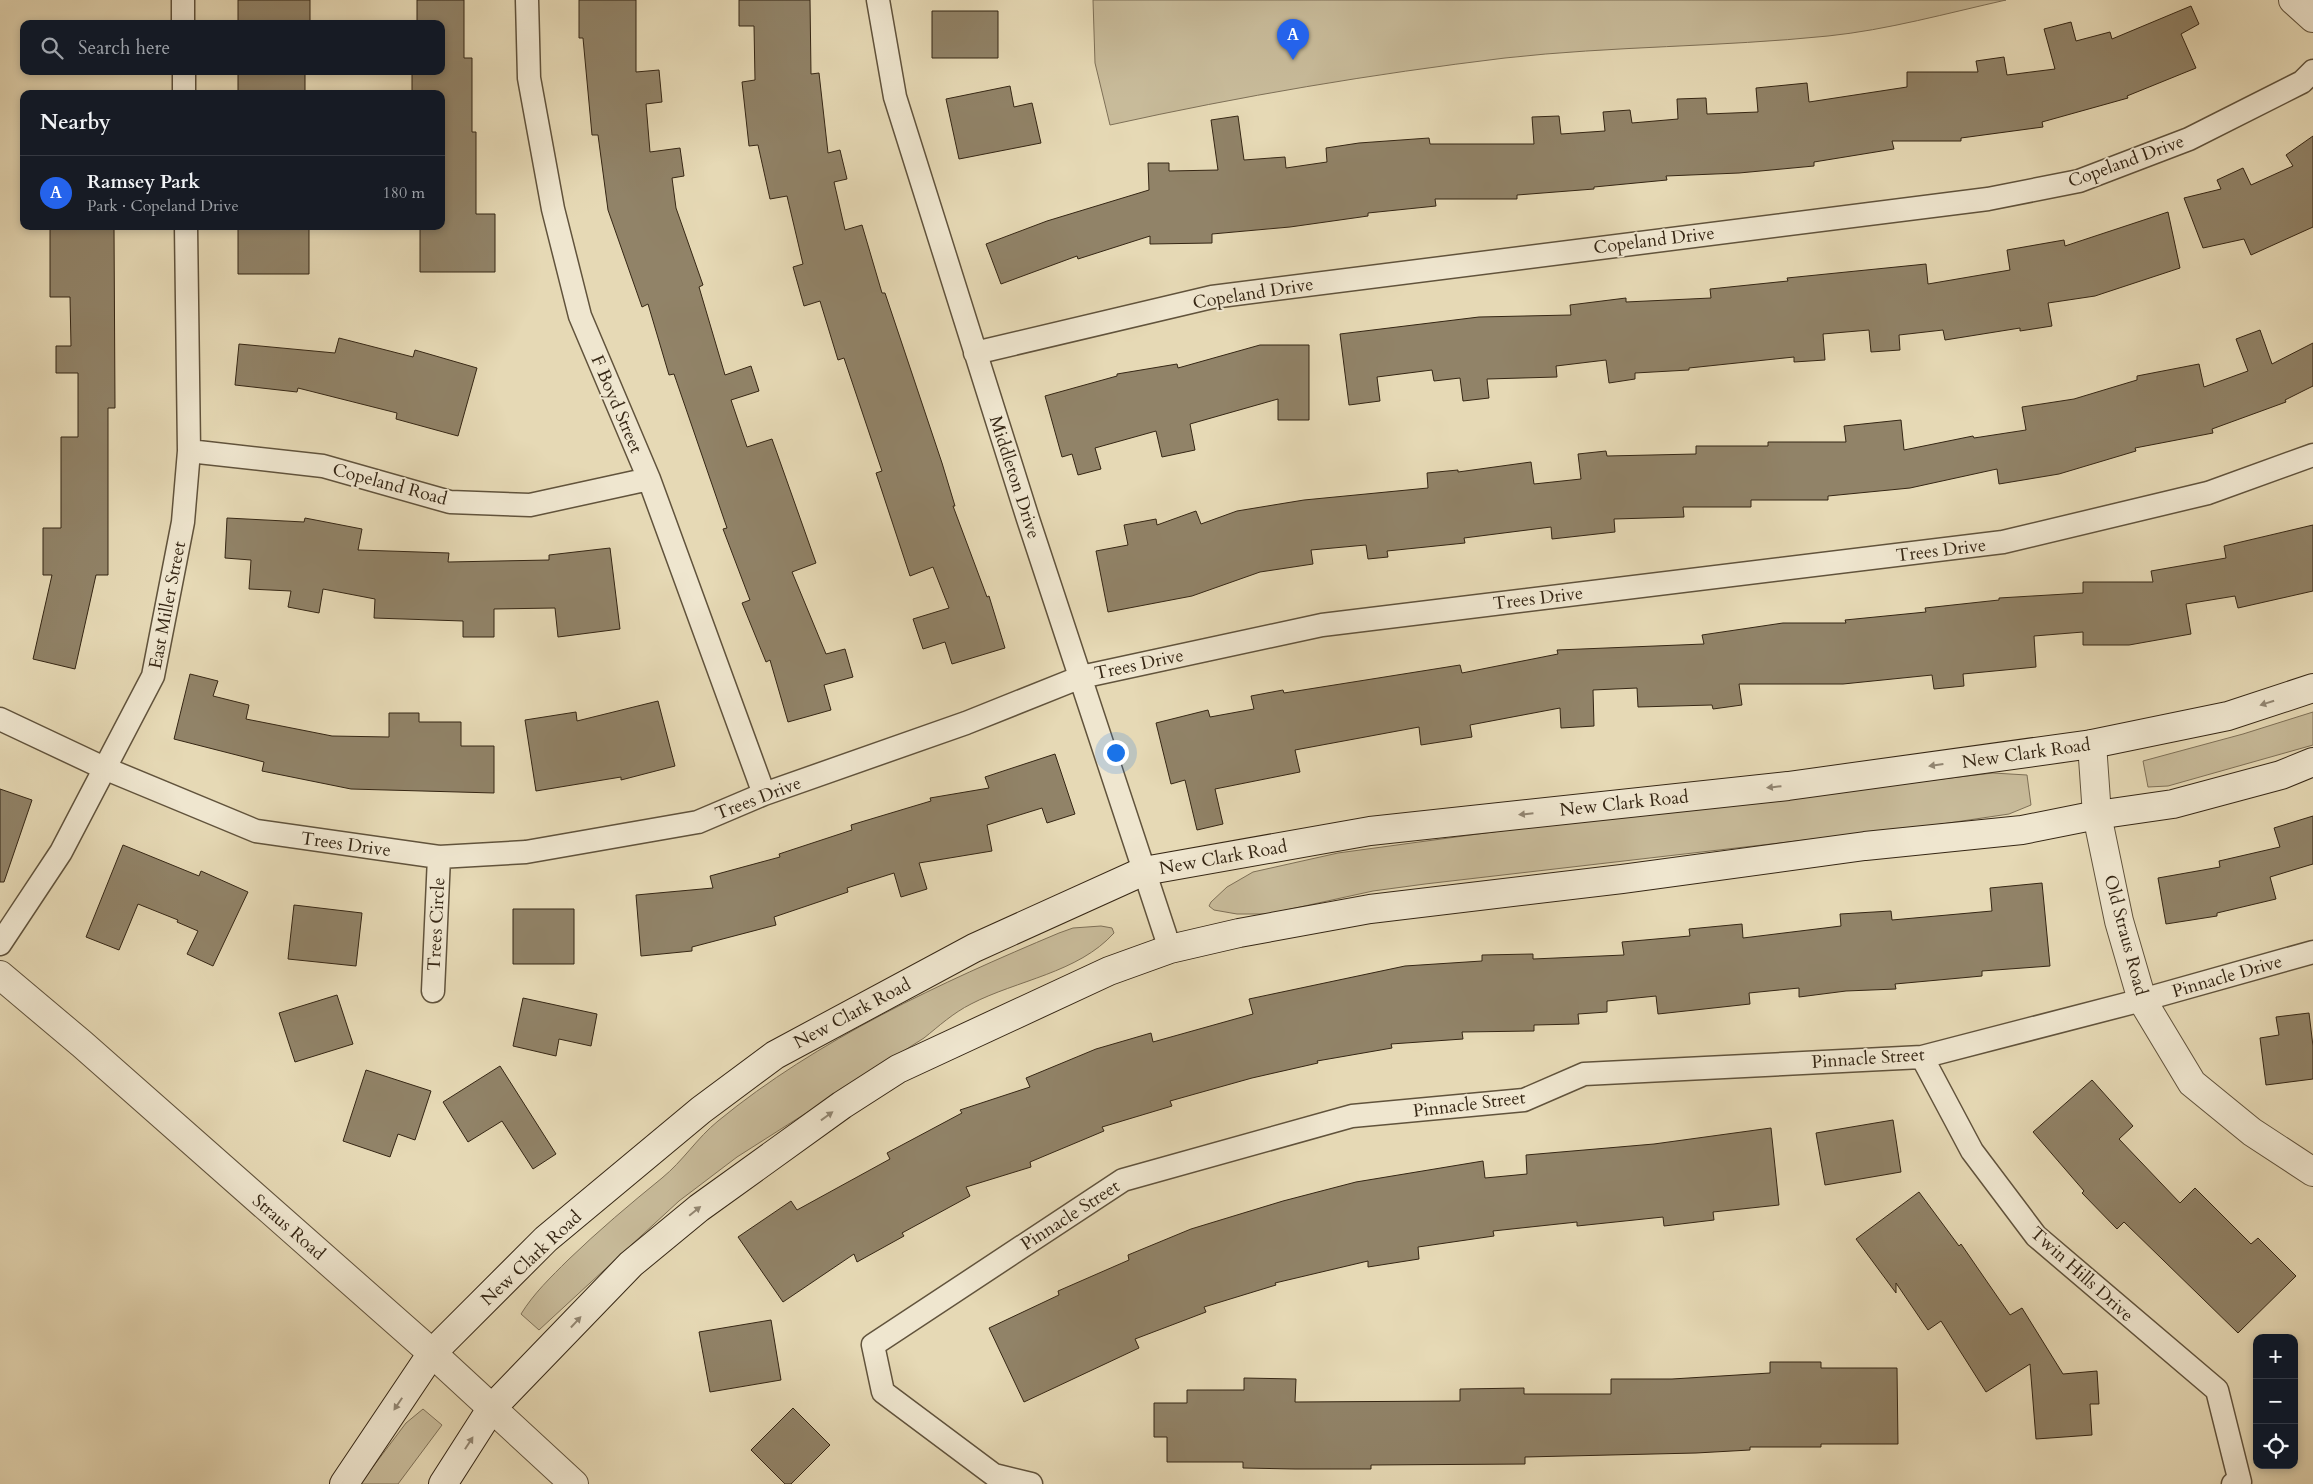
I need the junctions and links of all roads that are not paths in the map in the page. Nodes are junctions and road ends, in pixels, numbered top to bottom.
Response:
1 (183, 0) edge
2 (527, 0) edge
3 (878, 0) edge
4 (2294, 0) edge
5 (2313, 18) edge
6 (183, 20) edge
7 (2313, 71) edge
8 (184, 75) edge
9 (184, 90) edge
10 (186, 230) edge
11 (975, 353) junction
12 (189, 451) junction
13 (2313, 454) edge
14 (649, 480) junction
15 (1081, 677) junction
16 (2313, 688) edge
17 (0, 719) edge
18 (2092, 744) junction
19 (2313, 762) edge
20 (104, 768) junction
21 (764, 794) junction
22 (2097, 815) junction
23 (440, 857) junction
24 (1144, 870) junction
25 (0, 944) edge
26 (1170, 949) junction
27 (2313, 952) edge
28 (0, 976) edge
29 (433, 991) dead end
30 (2142, 1000) junction
31 (1922, 1056) junction
32 (2313, 1172) edge
33 (432, 1353) junction
34 (491, 1409) junction
35 (2236, 1483) edge
36 (344, 1484) edge
37 (443, 1484) edge
38 (574, 1484) edge
39 (1032, 1484) edge

1 - 6 street
2 - 14 street, F Boyd Street
3 - 11 street, Middleton Drive
4 - 5 main road
7 - 11 street, Copeland Drive
8 - 9 street
10 - 12 street, East Miller Street
11 - 15 street, Middleton Drive
12 - 14 street, Copeland Road
12 - 20 street, East Miller Street
13 - 15 street, Trees Drive
14 - 21 street, F Boyd Street
15 - 21 street, Trees Drive
15 - 24 street, Middleton Drive
16 -> 18 main road, New Clark Road
17 - 20 street, Trees Drive
18 - 22 main road, Old Straus Road
18 -> 24 main road, New Clark Road
19 - 22 main road
20 - 23 street, Trees Drive
20 - 25 street, East Miller Street
21 - 23 street, Trees Drive
22 - 26 main road
22 - 30 main road, Old Straus Road
23 - 29 street, Trees Circle
24 - 26 street, Middleton Drive
24 - 33 main road, New Clark Road
34 -> 26 main road
27 - 30 street, Pinnacle Drive
28 - 33 main road, Straus Road
30 - 31 street, Pinnacle Street
30 - 32 main road, Old Straus Road
31 - 35 street, Twin Hills Drive
31 - 39 street, Pinnacle Street
33 - 34 main road, Straus Road
33 -> 36 main road, New Clark Road
37 -> 34 main road
34 - 38 main road, Straus Road

